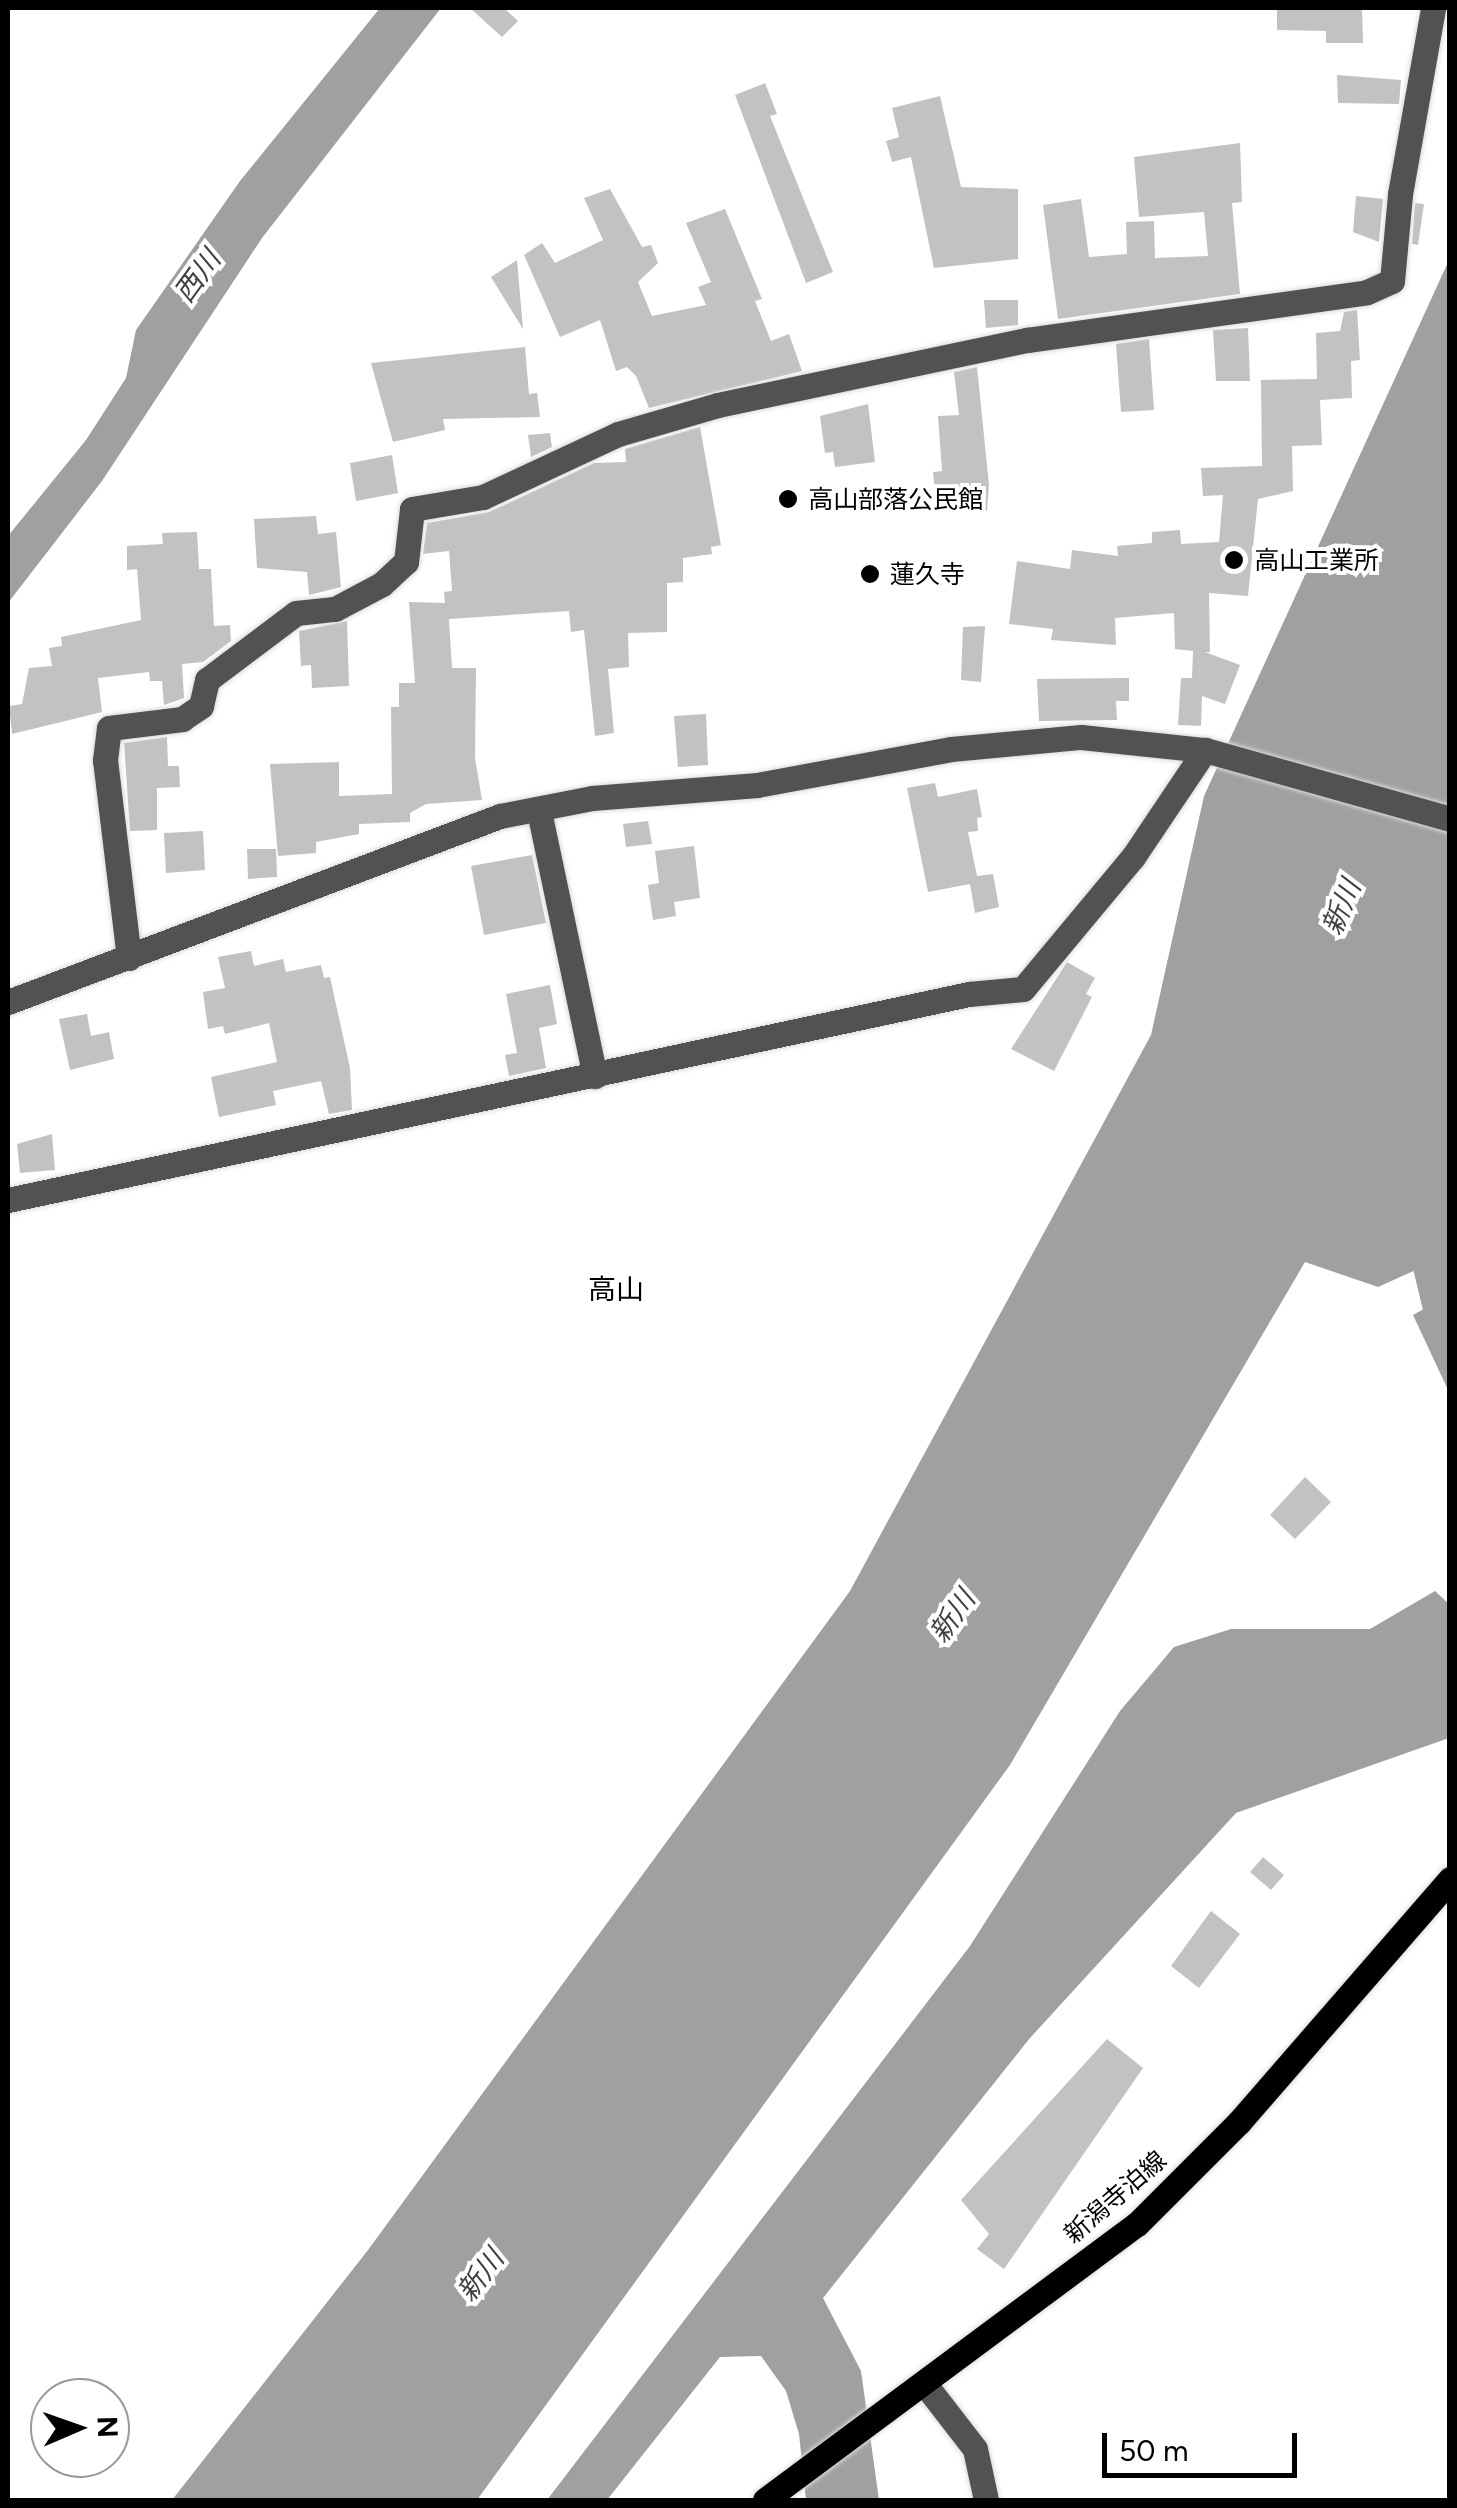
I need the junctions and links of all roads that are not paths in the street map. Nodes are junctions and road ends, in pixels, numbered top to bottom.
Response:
1 (1433, 8) edge
2 (1214, 751) junction
3 (539, 811) junction
4 (1450, 819) edge
5 (129, 958) junction
6 (8, 1002) edge
7 (595, 1076) junction
8 (8, 1200) edge
9 (1450, 1879) edge
10 (924, 2383) junction
11 (765, 2500) edge
12 (986, 2500) edge

1 - 5 street
2 - 3 street
2 - 4 street
2 - 7 street
3 - 5 street
3 - 7 street
5 - 6 street
7 - 8 street
9 - 10 main road, 新潟寺泊線
10 - 11 main road, 新潟寺泊線
10 - 12 street

